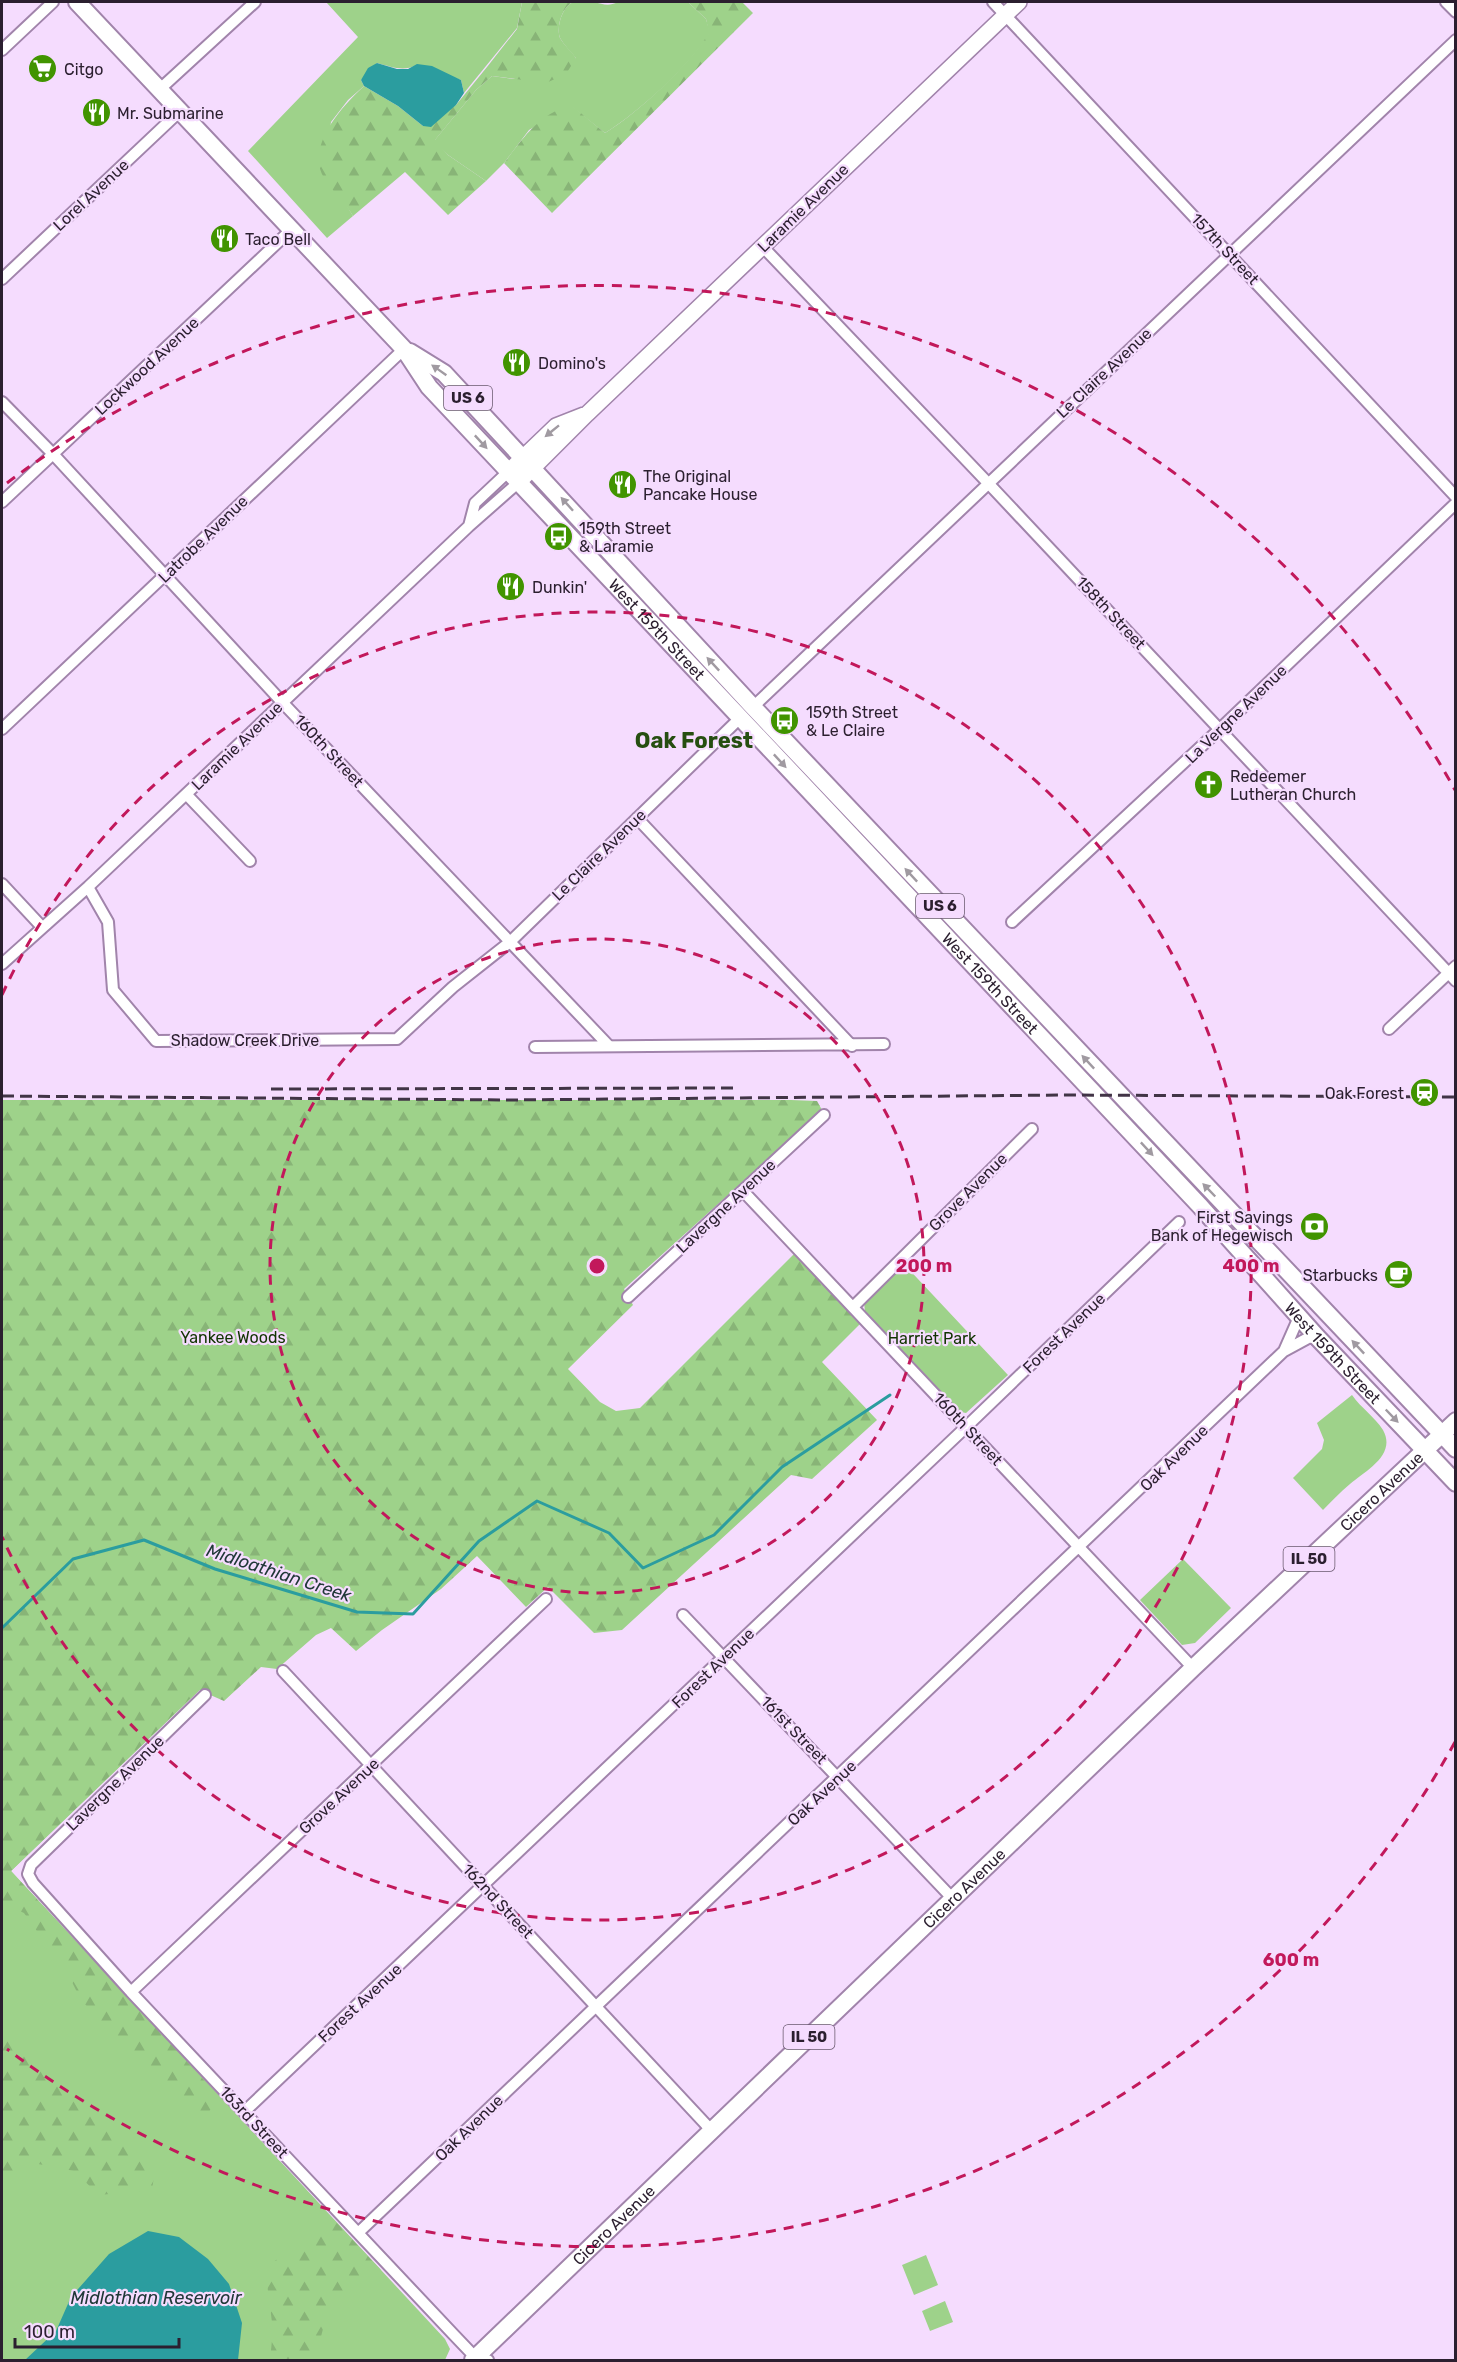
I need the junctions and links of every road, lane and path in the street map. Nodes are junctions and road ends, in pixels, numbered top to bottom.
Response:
1 (53, 2) edge
2 (77, 2) edge
3 (255, 2) edge
4 (993, 2) edge
5 (1019, 2) edge
6 (1446, 2) edge
7 (1455, 12) edge
8 (1005, 15) junction
9 (1455, 40) edge
10 (2, 51) edge
11 (160, 89) junction
12 (180, 111) junction
13 (292, 229) junction
14 (763, 247) junction
15 (1230, 254) junction
16 (2, 279) edge
17 (405, 349) junction
18 (2, 402) edge
19 (52, 454) junction
20 (528, 463) junction
21 (514, 476) junction
22 (988, 483) junction
23 (1455, 497) edge
24 (2, 502) edge
25 (1455, 503) edge
26 (164, 577) junction
27 (282, 702) junction
28 (746, 712) junction
29 (2, 729) edge
30 (1220, 729) junction
31 (186, 794) junction
32 (637, 818) junction
33 (250, 861) dead end
34 (2, 884) edge
35 (88, 887) junction
36 (1012, 922) dead end
37 (42, 927) junction
38 (510, 942) junction
39 (2, 963) edge
40 (1453, 973) edge
41 (453, 987) joint
42 (1389, 1029) dead end
43 (884, 1044) dead end
44 (609, 1046) junction
45 (852, 1046) junction
46 (536, 1047) dead end
47 (824, 1115) dead end
48 (1032, 1129) dead end
49 (742, 1191) junction
50 (1179, 1222) dead end
51 (628, 1297) dead end
52 (853, 1307) junction
53 (1299, 1317) junction
54 (1317, 1337) junction
55 (1284, 1351) junction
56 (1455, 1421) edge
57 (966, 1428) junction
58 (1442, 1435) junction
59 (1455, 1449) edge
60 (1425, 1450) junction
61 (1455, 1483) edge
62 (1079, 1547) junction
63 (546, 1599) dead end
64 (683, 1615) dead end
65 (724, 1657) junction
66 (1193, 1668) junction
67 (283, 1671) dead end
68 (205, 1695) dead end
69 (372, 1766) junction
70 (839, 1777) junction
71 (28, 1874) joint
72 (484, 1886) junction
73 (953, 1899) junction
74 (131, 1992) junction
75 (596, 2006) junction
76 (244, 2112) junction
77 (712, 2131) junction
78 (358, 2234) junction
79 (474, 2360) edge

1 - 10 street
2 - 11 main road, West 159th Street / US 6
3 - 11 street
4 - 8 street, 157th Street
5 - 8 street, Laramie Avenue
6 - 7 street
8 - 14 street, Laramie Avenue
8 - 15 street, 157th Street
9 - 15 street, Le Claire Avenue
11 - 12 main road, West 159th Street / US 6
12 - 13 main road, West 159th Street / US 6
12 - 16 street, Lorel Avenue
13 - 17 main road, West 159th Street / US 6
13 - 19 street, Lockwood Avenue
14 - 20 street, Laramie Avenue
14 - 22 street, 158th Street
15 - 22 street, Le Claire Avenue
15 - 23 street, 157th Street
20 -> 17 main road, West 159th Street / US 6
17 -> 21 main road, West 159th Street / US 6
17 - 26 street, Latrobe Avenue
18 - 19 street, 160th Street
19 - 24 street, Lockwood Avenue
19 - 26 street, 160th Street
20 - 21 street, Laramie Avenue
28 -> 20 main road, West 159th Street / US 6
21 - 27 street, Laramie Avenue
21 - 28 main road, West 159th Street / US 6
22 - 28 street, Le Claire Avenue
22 - 30 street, 158th Street
25 - 30 street, La Vergne Avenue
26 - 27 street, 160th Street
26 - 29 street, Latrobe Avenue
27 - 31 street, Laramie Avenue
27 - 38 street, 160th Street
28 - 32 street, Le Claire Avenue
28 -> 53 main road, West 159th Street / US 6
58 -> 28 main road, West 159th Street / US 6
30 - 36 street, La Vergne Avenue
30 - 40 street, 158th Street
31 - 33 street
31 - 35 street, Laramie Avenue
32 - 38 street, Le Claire Avenue
32 - 45 street
34 - 37 street
35 - 37 street, Laramie Avenue
35 - 41 street, Shadow Creek Drive
37 - 39 street, Laramie Avenue
38 - 41 street, Le Claire Avenue
38 - 44 street, 160th Street
40 - 42 street
43 - 45 street
44 - 45 street
44 - 46 street
47 - 49 street, Lavergne Avenue
48 - 52 street, Grove Avenue
49 - 51 street, Lavergne Avenue
49 - 52 street, 160th Street
50 - 57 street, Forest Avenue
52 - 57 street, 160th Street
53 - 54 main road, West 159th Street / US 6
53 - 55 street, Oak Avenue
54 - 55 street, Oak Avenue
54 -> 60 main road, West 159th Street / US 6
55 - 62 street, Oak Avenue
56 - 58 main road, Cicero Avenue / IL 50
57 - 62 street, 160th Street
57 - 65 street, Forest Avenue
58 - 59 main road, West 159th Street / US 6
58 - 60 main road, Cicero Avenue / IL 50
60 - 61 main road, West 159th Street / US 6
60 - 66 main road, Cicero Avenue / IL 50
62 - 66 street, 160th Street
62 - 70 street, Oak Avenue
63 - 69 street, Grove Avenue
64 - 65 street, 161st Street
65 - 70 street, 161st Street
65 - 72 street, Forest Avenue
66 - 73 main road, Cicero Avenue / IL 50
67 - 69 street, 162nd Street
68 - 71 street, Lavergne Avenue
69 - 72 street, 162nd Street
69 - 74 street, Grove Avenue
70 - 73 street, 161st Street
70 - 75 street, Oak Avenue
71 - 74 street, 163rd Street
72 - 75 street, 162nd Street
72 - 76 street, Forest Avenue
73 - 77 main road, Cicero Avenue / IL 50
74 - 76 street, 163rd Street
75 - 77 street, 162nd Street
75 - 78 street, Oak Avenue
76 - 78 street, 163rd Street
77 - 79 main road, Cicero Avenue / IL 50
78 - 79 street, 163rd Street

